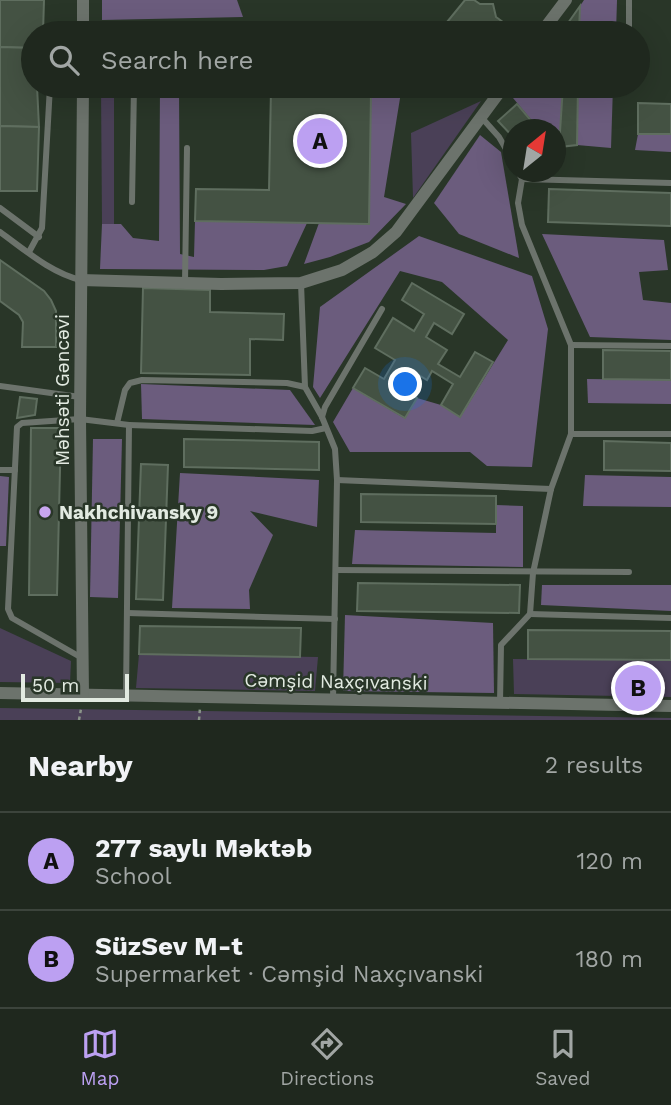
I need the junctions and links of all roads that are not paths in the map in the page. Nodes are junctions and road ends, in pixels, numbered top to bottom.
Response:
1 (83, 0) edge
2 (566, 0) edge
3 (629, 0) edge
4 (83, 21) edge
5 (550, 21) edge
6 (629, 21) edge
7 (49, 98) edge
8 (83, 98) edge
9 (134, 98) edge
10 (496, 98) edge
11 (482, 118) junction
12 (503, 144) edge
13 (187, 148) dead end
14 (566, 180) edge
15 (521, 182) edge
16 (671, 183) edge
17 (132, 202) dead end
18 (0, 208) edge
19 (0, 232) edge
20 (39, 237) junction
21 (29, 252) junction
22 (82, 280) junction
23 (185, 283) junction
24 (301, 283) junction
25 (382, 309) dead end
26 (571, 345) junction
27 (671, 346) edge
28 (0, 386) edge
29 (305, 387) junction
30 (80, 397) junction
31 (322, 417) junction
32 (80, 419) junction
33 (117, 423) junction
34 (129, 425) junction
35 (326, 428) junction
36 (671, 434) edge
37 (571, 435) junction
38 (0, 470) edge
39 (15, 470) junction
40 (337, 480) junction
41 (551, 489) junction
42 (336, 570) junction
43 (629, 572) dead end
44 (533, 573) junction
45 (0, 609) edge
46 (8, 609) junction
47 (127, 613) junction
48 (530, 614) junction
49 (671, 618) edge
50 (335, 619) junction
51 (82, 658) junction
52 (0, 693) edge
53 (83, 695) junction
54 (125, 696) junction
55 (333, 701) junction
56 (500, 703) junction
57 (671, 706) edge

1 - 4 street
2 - 5 street
3 - 6 lane
7 - 20 lane
8 - 22 street, Məhsəti Gəncəvi
9 - 17 lane
10 - 11 street
11 - 12 lane
11 - 24 street
13 - 23 lane
14 - 16 lane
15 - 26 lane
18 - 20 lane
19 - 21 lane
20 - 21 lane
21 - 22 lane
22 - 23 street
22 - 30 street, Məhsəti Gəncəvi
23 - 24 street
24 - 29 lane
25 - 31 lane
26 - 27 lane
26 - 37 lane
28 - 30 lane
29 - 31 lane
29 - 33 lane
30 - 32 street, Məhsəti Gəncəvi
31 - 35 lane
32 - 33 lane
32 - 39 lane
32 - 51 street, Məhsəti Gəncəvi
33 - 34 lane
34 - 35 lane
34 - 47 lane
35 - 40 lane
36 - 37 lane
37 - 41 lane
38 - 39 lane
39 - 46 lane
40 - 41 lane
40 - 42 lane
41 - 44 lane
42 - 44 lane
42 - 50 lane
43 - 44 lane
44 - 48 lane
45 - 46 lane
46 - 51 lane
47 - 50 lane
47 - 54 lane
48 - 49 lane
48 - 56 lane
50 - 55 lane
51 - 53 street, Məhsəti Gəncəvi
52 - 53 street, Cəmşid Naxçıvanski
53 - 54 street, Cəmşid Naxçıvanski
54 - 55 street, Cəmşid Naxçıvanski
55 - 56 street, Cəmşid Naxçıvanski
56 - 57 street, Cəmşid Naxçıvanski

